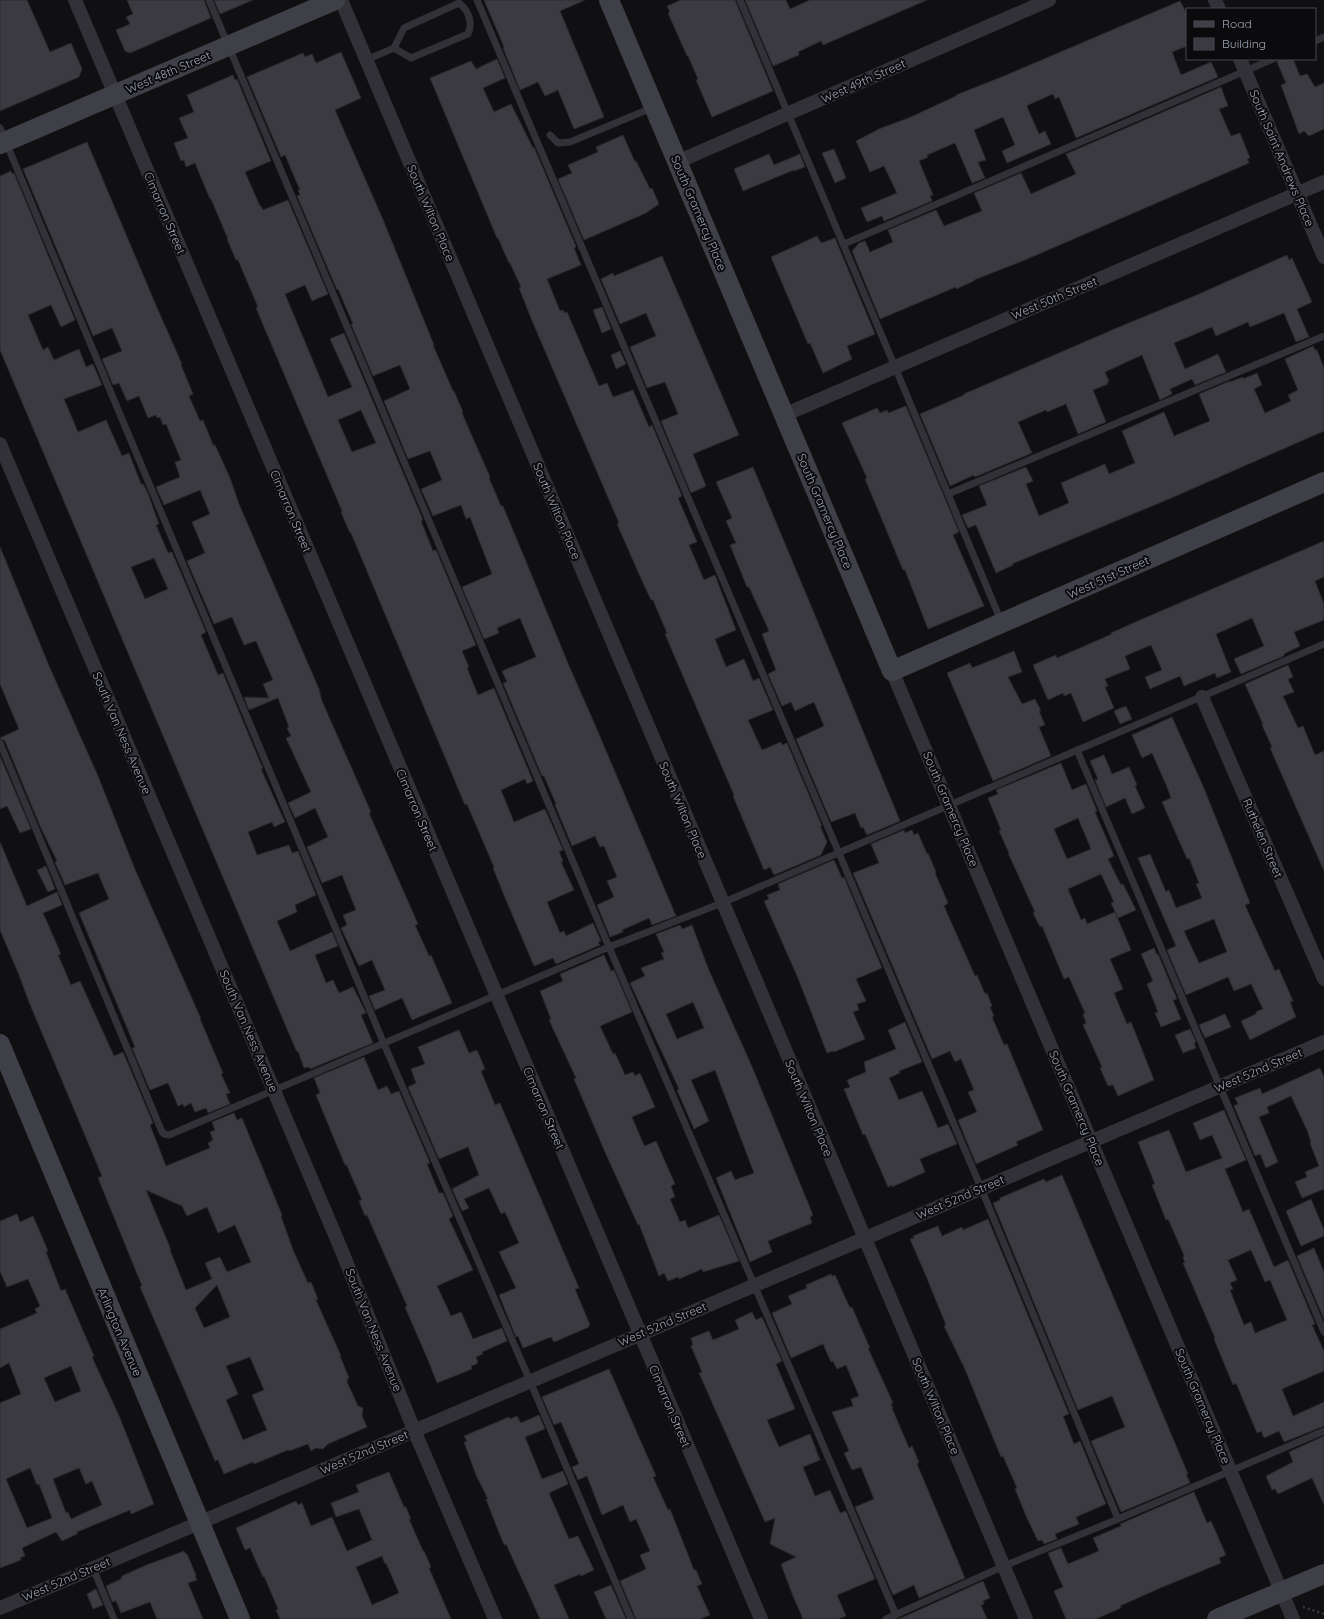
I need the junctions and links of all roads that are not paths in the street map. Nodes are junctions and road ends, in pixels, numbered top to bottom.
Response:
1 (75, 0) edge
2 (209, 0) edge
3 (335, 0) edge
4 (340, 0) edge
5 (477, 0) edge
6 (609, 0) edge
7 (740, 0) edge
8 (1049, 0) edge
9 (228, 46) junction
10 (394, 48) junction
11 (366, 60) junction
12 (1268, 60) edge
13 (1242, 65) edge
14 (114, 95) junction
15 (654, 107) junction
16 (788, 114) junction
17 (550, 135) dead end
18 (2, 137) edge
19 (677, 162) junction
20 (1324, 182) edge
21 (1297, 194) junction
22 (844, 244) junction
23 (1324, 258) edge
24 (1324, 336) edge
25 (895, 367) junction
26 (784, 415) junction
27 (0, 444) edge
28 (1324, 482) edge
29 (948, 494) junction
30 (1002, 624) junction
31 (1324, 644) edge
32 (892, 671) junction
33 (1202, 697) junction
34 (0, 743) edge
35 (1078, 750) junction
36 (949, 805) junction
37 (838, 853) junction
38 (722, 903) junction
39 (609, 946) junction
40 (1324, 979) edge
41 (496, 995) junction
42 (1324, 1042) edge
43 (0, 1044) edge
44 (384, 1044) junction
45 (1221, 1086) junction
46 (274, 1090) junction
47 (1091, 1141) junction
48 (981, 1188) junction
49 (864, 1238) junction
50 (755, 1285) junction
51 (1324, 1332) edge
52 (640, 1334) junction
53 (530, 1381) junction
54 (414, 1430) junction
55 (1324, 1431) edge
56 (1230, 1471) junction
57 (1118, 1519) junction
58 (199, 1522) junction
59 (1004, 1566) junction
60 (93, 1568) junction
61 (1324, 1574) edge
62 (1281, 1592) junction
63 (0, 1608) edge
64 (1296, 1614) edge
65 (896, 1615) junction
66 (114, 1619) edge
67 (240, 1619) edge
68 (495, 1619) edge
69 (630, 1619) edge
70 (761, 1619) edge
71 (886, 1619) edge
72 (1026, 1619) edge
73 (1218, 1619) edge

1 - 14 street, Cimarron Street
2 - 9 lane
3 - 9 street, West 48th Street
4 - 11 street, South Wilton Place
5 - 37 lane
6 - 15 street, South Gramercy Place
7 - 16 lane
8 - 16 street, West 49th Street
9 - 14 street, West 48th Street
9 - 39 lane
10 - 10 lane
10 - 11 lane
11 - 38 street, South Wilton Place
12 - 13 lane
13 - 21 street, South Saint Andrews Place
13 - 22 lane
14 - 18 street, West 48th Street
14 - 41 street, Cimarron Street
15 - 17 lane
15 - 19 street, South Gramercy Place
16 - 19 street, West 49th Street
16 - 22 lane
18 - 44 lane
19 - 26 street, South Gramercy Place
20 - 21 street, West 50th Street
21 - 23 street, South Saint Andrews Place
21 - 25 street, West 50th Street
22 - 25 lane
24 - 29 lane
25 - 26 street, West 50th Street
25 - 29 lane
26 - 32 street, South Gramercy Place
27 - 46 street, South Van Ness Avenue
28 - 30 street, West 51st Street
29 - 30 lane
30 - 32 street, West 51st Street
31 - 33 lane
32 - 36 street, South Gramercy Place
33 - 35 lane
33 - 40 street, Ruthelen Street
34 - 46 lane
35 - 36 lane
35 - 45 lane
36 - 37 lane
36 - 47 street, South Gramercy Place
37 - 38 lane
37 - 48 lane
38 - 39 lane
38 - 49 street, South Wilton Place
39 - 41 lane
39 - 50 lane
41 - 44 lane
41 - 52 street, Cimarron Street
42 - 45 street, West 52nd Street
43 - 58 street, Arlington Avenue
44 - 46 lane
44 - 53 lane
45 - 47 street, West 52nd Street
45 - 51 lane
46 - 54 street, South Van Ness Avenue
47 - 48 street, West 52nd Street
47 - 56 street, South Gramercy Place
48 - 49 street, West 52nd Street
48 - 57 lane
49 - 50 street, West 52nd Street
49 - 59 street, South Wilton Place
50 - 52 street, West 52nd Street
50 - 65 lane
52 - 53 street, West 52nd Street
52 - 70 street, Cimarron Street
53 - 54 street, West 52nd Street
53 - 69 lane
54 - 58 street, West 52nd Street
54 - 68 street, South Van Ness Avenue
55 - 56 lane
56 - 57 lane
56 - 62 street, South Gramercy Place
57 - 59 lane
58 - 60 street, West 52nd Street
58 - 67 street, Arlington Avenue
59 - 65 lane
59 - 72 street, South Wilton Place
60 - 63 street, West 52nd Street
60 - 66 lane
61 - 62 street
62 - 64 street, South Gramercy Place
62 - 73 street
65 - 71 lane

